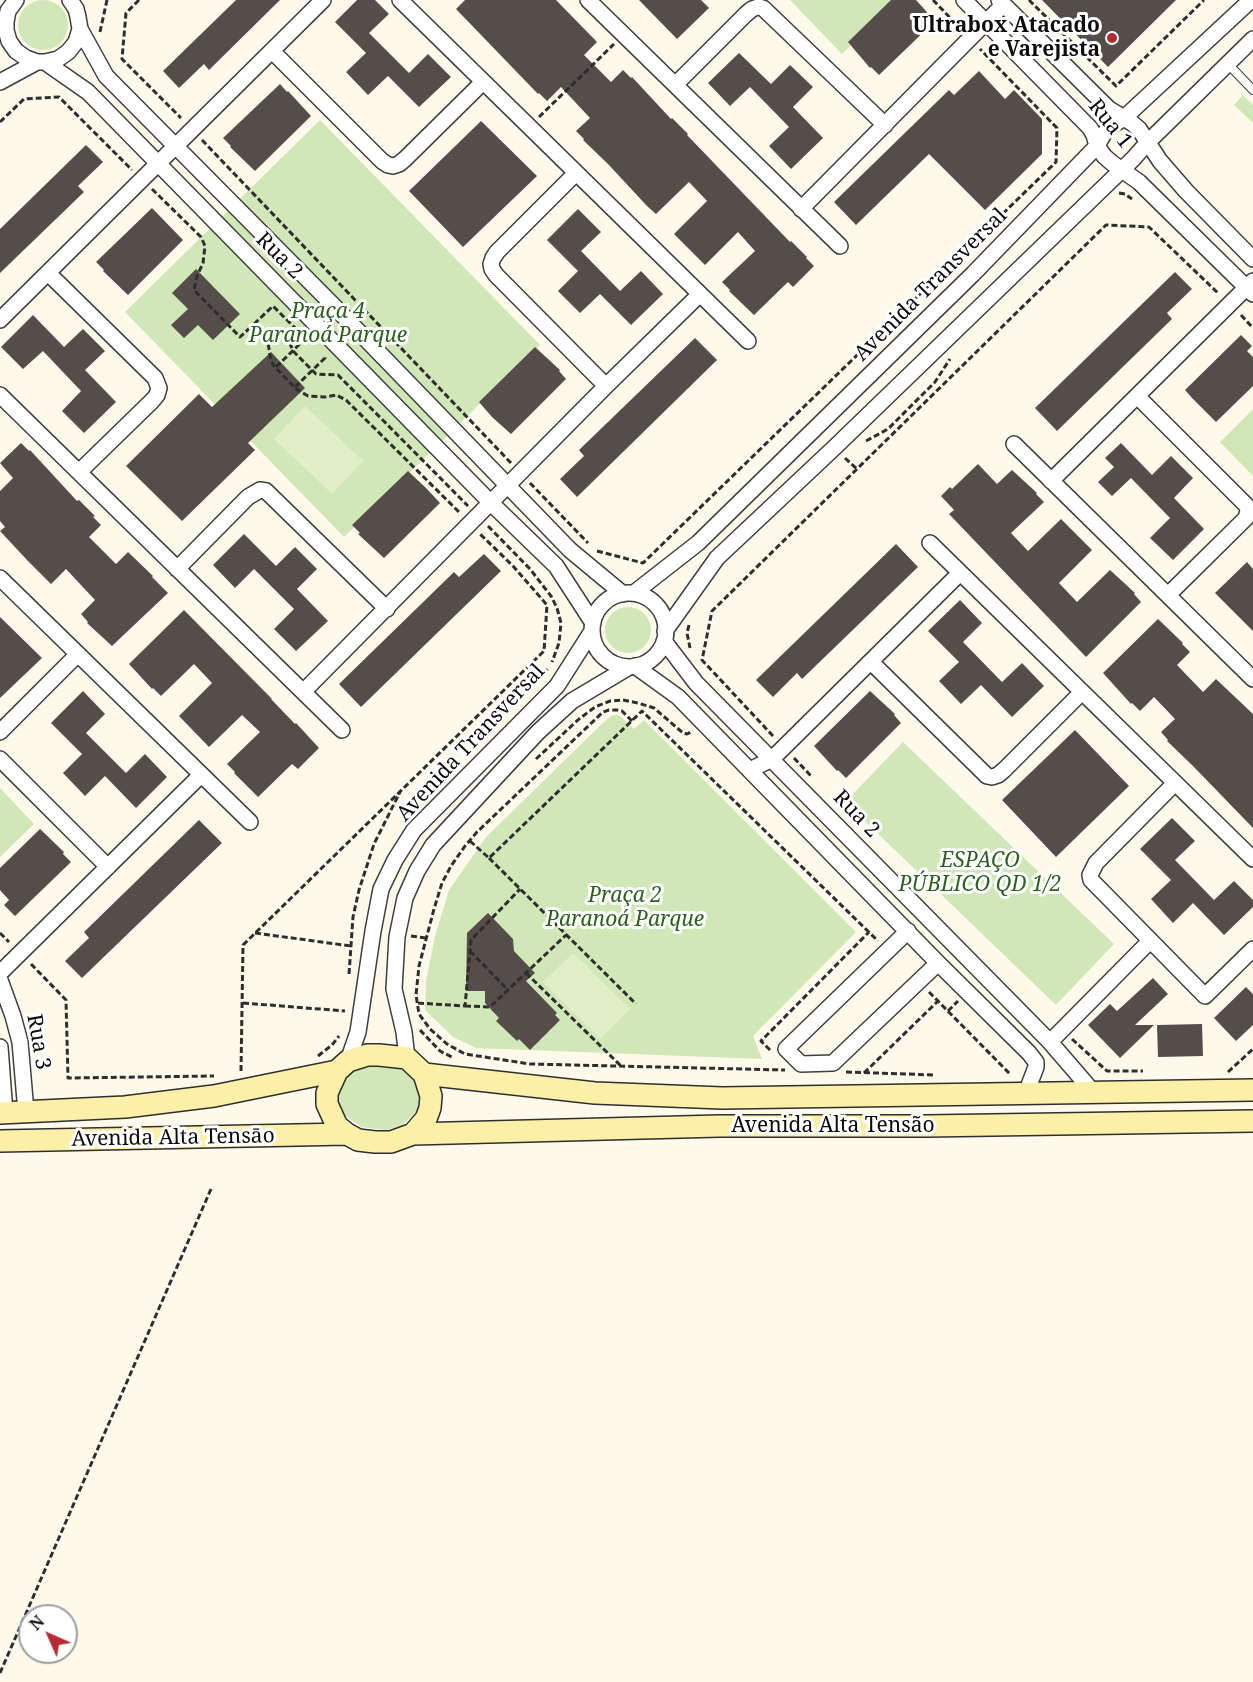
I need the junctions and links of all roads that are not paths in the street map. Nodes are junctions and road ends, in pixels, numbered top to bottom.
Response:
1 (16, 0) edge
2 (70, 0) edge
3 (87, 0) edge
4 (323, 0) edge
5 (400, 0) edge
6 (588, 0) edge
7 (964, 0) edge
8 (1251, 0) edge
9 (1001, 2) edge
10 (986, 22) junction
11 (79, 23) junction
12 (3, 26) edge
13 (1253, 39) edge
14 (272, 51) junction
15 (41, 62) junction
16 (1228, 64) junction
17 (0, 82) edge
18 (483, 82) junction
19 (675, 85) junction
20 (1253, 90) edge
21 (1124, 118) junction
22 (885, 125) junction
23 (1148, 142) junction
24 (177, 146) junction
25 (1097, 146) junction
26 (159, 164) junction
27 (1122, 170) junction
28 (576, 172) junction
29 (801, 209) junction
30 (840, 246) dead end
31 (1253, 259) edge
32 (48, 273) junction
33 (1251, 288) edge
34 (700, 294) junction
35 (0, 321) edge
36 (748, 341) dead end
37 (606, 386) junction
38 (0, 395) edge
39 (1137, 396) junction
40 (1014, 444) dead end
41 (79, 472) junction
42 (1051, 481) junction
43 (508, 485) junction
44 (491, 503) junction
45 (930, 543) dead end
46 (177, 569) junction
47 (960, 573) junction
48 (0, 578) edge
49 (628, 594) junction
50 (1168, 595) junction
51 (387, 609) junction
52 (592, 627) junction
53 (664, 636) junction
54 (78, 654) junction
55 (871, 662) junction
56 (632, 666) junction
57 (1253, 679) edge
58 (303, 692) junction
59 (1082, 692) junction
60 (342, 730) dead end
61 (0, 732) edge
62 (0, 759) edge
63 (772, 759) junction
64 (750, 770) junction
65 (201, 775) junction
66 (1175, 783) junction
67 (250, 822) dead end
68 (1253, 860) edge
69 (108, 867) junction
70 (908, 931) junction
71 (1150, 941) junction
72 (1253, 949) edge
73 (939, 963) junction
74 (0, 973) edge
75 (0, 980) edge
76 (1050, 1042) junction
77 (0, 1047) edge
78 (407, 1058) junction
79 (342, 1066) junction
80 (424, 1074) junction
81 (1253, 1090) edge
82 (1026, 1093) junction
83 (1094, 1093) junction
84 (26, 1112) junction
85 (2, 1113) edge
86 (1253, 1120) edge
87 (347, 1134) junction
88 (413, 1134) junction
89 (0, 1141) edge

1 - 12 street
2 - 11 street, Rua 2
3 - 11 street
4 - 14 street
5 - 18 street
6 - 19 street
7 - 10 street, Rua 1
8 - 21 street, Avenida Transversal
9 - 10 street
9 - 21 street, Rua 1
10 - 22 street
10 - 25 street, Rua 1
11 - 15 street
11 - 24 street, Rua 2
12 - 15 street, Rua 2
13 - 16 street, Avenida Transversal
14 - 18 street
14 - 24 street
15 - 17 street
15 - 26 street, Rua 2
16 - 20 lane
16 - 23 street, Avenida Transversal
18 - 28 street
19 - 22 street
19 - 29 street
21 - 23 street, Rua 1
21 - 25 street, Avenida Transversal
22 - 29 street
23 - 27 street, Avenida Transversal
23 - 31 street, Rua 1
24 - 26 street
24 - 43 street, Rua 2
25 - 27 street, Rua 1
25 - 49 street, Avenida Transversal
26 - 32 street
26 - 44 street, Rua 2
27 - 33 street, Rua 1
27 - 53 street, Avenida Transversal
28 - 34 street
28 - 37 street
29 - 30 street
32 - 35 street
32 - 41 street
33 - 39 street
34 - 36 street
34 - 37 street
37 - 43 street
38 - 41 street
39 - 42 street
39 - 50 street
40 - 42 street
41 - 46 street
42 - 50 street
43 - 44 street
43 - 49 street, Rua 2
44 - 51 street
44 - 52 street, Rua 2
45 - 47 street
46 - 51 street
46 - 58 street
47 - 55 street
47 - 59 street
48 - 54 street
49 - 52 street, Avenida Transversal
49 - 53 street
50 - 57 street
51 - 58 street
52 - 56 street
52 - 79 street, Avenida Transversal
53 - 56 street, Avenida Transversal
53 - 63 street, Rua 2
54 - 61 street
54 - 65 street
55 - 59 street
55 - 63 street
56 - 64 street
56 - 78 street, Avenida Transversal
58 - 60 street
59 - 66 street
62 - 69 street
63 - 64 street
63 - 76 street, Rua 2
64 - 70 street
65 - 67 street
65 - 69 street
66 - 68 street
66 - 71 street
69 - 74 street
70 - 73 street
70 - 73 street
71 - 72 street
71 - 76 street
73 - 82 street
75 - 84 street, Rua 3
76 - 83 street, Rua 2
77 - 85 street, Rua 3
78 - 79 street
78 - 80 street
79 - 84 street, Avenida Alta Tensāo
79 - 87 street
80 - 82 street, Avenida Alta Tensão
80 - 88 street
81 - 83 street, Avenida Alta Tensão
82 - 83 street, Avenida Alta Tensão
84 - 85 street, Avenida Alta Tensāo
86 - 88 street, Avenida Alta Tensão
87 - 88 street
87 - 89 street, Avenida Alta Tensāo

